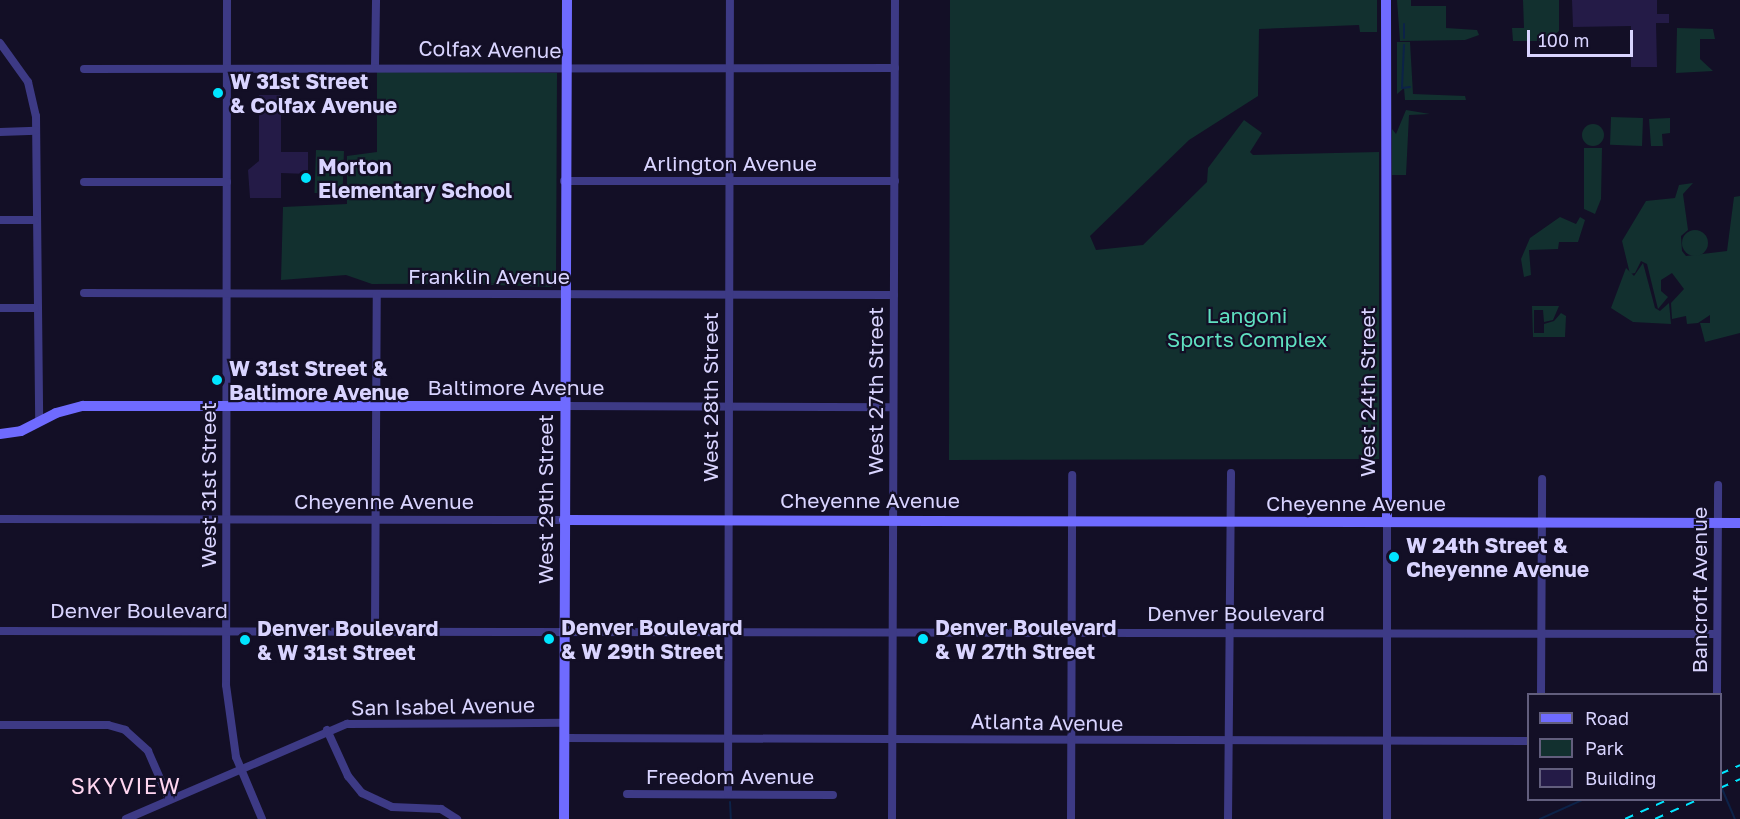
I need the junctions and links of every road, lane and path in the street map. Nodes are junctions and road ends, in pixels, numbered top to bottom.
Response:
1 (227, 0) edge
2 (376, 0) edge
3 (567, 0) edge
4 (730, 0) edge
5 (895, 0) edge
6 (1386, 0) edge
7 (0, 43) edge
8 (228, 66) junction
9 (375, 66) junction
10 (565, 68) junction
11 (895, 68) junction
12 (84, 69) dead end
13 (730, 69) junction
14 (36, 131) junction
15 (0, 132) edge
16 (564, 181) junction
17 (227, 182) junction
18 (729, 182) junction
19 (895, 182) junction
20 (84, 183) dead end
21 (0, 220) edge
22 (35, 220) junction
23 (84, 293) dead end
24 (226, 293) junction
25 (565, 294) junction
26 (729, 294) junction
27 (377, 295) junction
28 (894, 295) junction
29 (0, 308) edge
30 (35, 308) junction
31 (226, 406) junction
32 (564, 406) junction
33 (728, 406) junction
34 (375, 407) junction
35 (893, 407) junction
36 (39, 420) junction
37 (0, 434) edge
38 (1231, 473) dead end
39 (1071, 475) dead end
40 (1542, 479) dead end
41 (1718, 485) dead end
42 (0, 519) edge
43 (226, 519) junction
44 (564, 520) junction
45 (729, 520) junction
46 (893, 520) junction
47 (1072, 521) junction
48 (376, 522) junction
49 (1230, 522) junction
50 (1387, 522) junction
51 (1541, 524) junction
52 (1718, 524) junction
53 (1740, 524) edge
54 (227, 628) junction
55 (564, 629) junction
56 (728, 629) junction
57 (893, 629) junction
58 (375, 630) junction
59 (1228, 630) junction
60 (1541, 630) junction
61 (0, 631) edge
62 (1387, 631) junction
63 (1072, 632) junction
64 (1717, 634) junction
65 (1541, 693) edge
66 (1717, 693) edge
67 (564, 723) junction
68 (0, 725) edge
69 (327, 730) junction
70 (564, 738) junction
71 (892, 738) junction
72 (728, 739) junction
73 (1071, 739) junction
74 (1386, 739) junction
75 (1228, 740) junction
76 (1527, 741) edge
77 (240, 769) junction
78 (627, 794) dead end
79 (728, 794) junction
80 (833, 795) dead end
81 (169, 800) junction
82 (126, 819) edge
83 (262, 819) edge
84 (457, 819) edge
85 (564, 819) edge
86 (892, 819) edge
87 (1071, 819) edge
88 (1228, 819) edge
89 (1387, 819) edge

1 - 8 street, West 31st Street
2 - 9 street
3 - 10 street, West 29th Street
4 - 13 street, West 28th Street
5 - 11 street, West 27th Street
6 - 50 street, West 24th Street
7 - 14 street
8 - 9 street, Colfax Avenue
8 - 12 street, Colfax Avenue
8 - 17 street, West 31st Street
9 - 10 street, Colfax Avenue
10 - 13 street, Colfax Avenue
10 - 16 street, West 29th Street
11 - 13 street, Colfax Avenue
11 - 19 street, West 27th Street
13 - 18 street, West 28th Street
14 - 15 street
14 - 22 street
16 - 18 street, Arlington Avenue
16 - 25 street, West 29th Street
17 - 20 street
17 - 24 street, West 31st Street
18 - 19 street, Arlington Avenue
18 - 26 street, West 28th Street
19 - 28 street, West 27th Street
21 - 22 street
22 - 30 street
23 - 24 street, Franklin Avenue
24 - 27 street, Franklin Avenue
24 - 31 street, West 31st Street
25 - 26 street, Franklin Avenue
25 - 27 street, Franklin Avenue
25 - 32 street, West 29th Street
26 - 28 street, Franklin Avenue
26 - 33 street, West 28th Street
27 - 34 street
28 - 35 street, West 27th Street
29 - 30 street
30 - 36 street
31 - 34 street, Baltimore Avenue
31 - 36 street, Baltimore Avenue
31 - 43 street, West 31st Street
32 - 33 street, Baltimore Avenue
32 - 34 street, Baltimore Avenue
32 - 44 street, West 29th Street
33 - 35 street, Baltimore Avenue
33 - 45 street, West 28th Street
34 - 48 street
35 - 46 street, West 27th Street
36 - 37 street, Baltimore Avenue
38 - 49 street
39 - 47 street
40 - 51 street
41 - 52 street, Bancroft Avenue
42 - 43 street, Cheyenne Avenue
43 - 48 street, Cheyenne Avenue
43 - 54 street, West 31st Street
44 - 45 street, Cheyenne Avenue
44 - 48 street, Cheyenne Avenue
44 - 55 street, West 29th Street
45 - 46 street, Cheyenne Avenue
45 - 56 street, West 28th Street
46 - 47 street, Cheyenne Avenue
46 - 57 street, West 27th Street
47 - 49 street, Cheyenne Avenue
47 - 63 street
48 - 58 street
49 - 50 street, Cheyenne Avenue
49 - 59 street
50 - 51 street, Cheyenne Avenue
50 - 62 street, West 24th Street
51 - 52 street, Cheyenne Avenue
51 - 60 street
52 - 53 street, Cheyenne Avenue
52 - 64 street, Bancroft Avenue
54 - 58 street, Denver Boulevard
54 - 61 street, Denver Boulevard
54 - 77 street, West 31st Street
55 - 56 street, Denver Boulevard
55 - 58 street, Denver Boulevard
55 - 67 street, West 29th Street
56 - 57 street, Denver Boulevard
56 - 72 street, West 28th Street
57 - 63 street, Denver Boulevard
57 - 71 street, West 27th Street
59 - 62 street, Denver Boulevard
59 - 63 street, Denver Boulevard
59 - 75 street
60 - 62 street, Denver Boulevard
60 - 64 street, Denver Boulevard
60 - 65 street
62 - 74 street, West 24th Street
63 - 73 street
64 - 66 street, Bancroft Avenue
67 - 69 street, San Isabel Avenue
67 - 70 street, West 29th Street
68 - 81 street
69 - 77 street, San Isabel Avenue
69 - 84 street
70 - 72 street, Atlanta Avenue
70 - 85 street, West 29th Street
71 - 72 street, Atlanta Avenue
71 - 73 street, Atlanta Avenue
71 - 86 street, West 27th Street
72 - 79 street, West 28th Street
73 - 75 street, Atlanta Avenue
73 - 87 street
74 - 75 street, Atlanta Avenue
74 - 76 street, Atlanta Avenue
74 - 89 street, West 24th Street
75 - 88 street
77 - 81 street, San Isabel Avenue
77 - 83 street, West 31st Street
78 - 79 street, Freedom Avenue
79 - 80 street, Freedom Avenue
81 - 82 street, San Isabel Avenue

